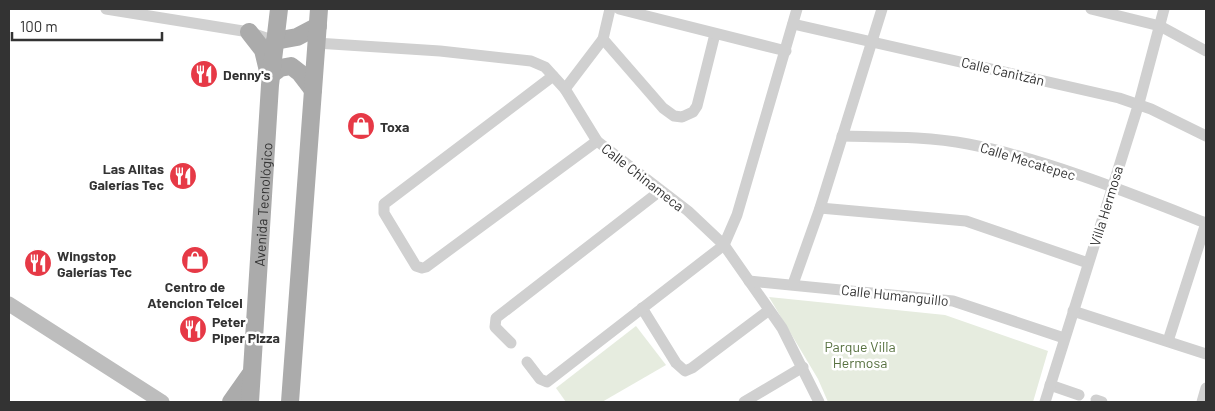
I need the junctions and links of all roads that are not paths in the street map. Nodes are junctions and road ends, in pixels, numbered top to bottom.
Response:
1 (106, 9) edge
2 (279, 9) edge
3 (610, 9) edge
4 (619, 9) edge
5 (797, 9) edge
6 (882, 9) edge
7 (1091, 9) edge
8 (1164, 9) edge
9 (793, 24) junction
10 (318, 26) edge
11 (1160, 26) junction
12 (249, 32) junction
13 (715, 34) junction
14 (603, 39) junction
15 (871, 40) junction
16 (275, 41) junction
17 (786, 51) junction
18 (1206, 51) edge
19 (553, 76) junction
20 (271, 80) junction
21 (565, 89) junction
22 (313, 90) junction
23 (1138, 103) junction
24 (842, 136) junction
25 (1206, 136) edge
26 (596, 141) junction
27 (1112, 187) junction
28 (660, 191) junction
29 (820, 208) junction
30 (1206, 223) edge
31 (724, 245) junction
32 (1088, 263) junction
33 (749, 282) junction
34 (793, 284) junction
35 (9, 304) edge
36 (642, 308) junction
37 (769, 310) junction
38 (1073, 311) junction
39 (1064, 338) junction
40 (1168, 341) junction
41 (511, 343) dead end
42 (1206, 354) edge
43 (527, 362) dead end
44 (803, 367) junction
45 (251, 375) junction
46 (1050, 385) junction
47 (1206, 388) edge
48 (1080, 395) dead end
49 (162, 402) edge
50 (231, 402) edge
51 (250, 402) edge
52 (290, 402) edge
53 (744, 402) edge
54 (818, 402) edge
55 (1045, 402) edge
56 (1202, 402) edge

1 - 12 street
2 - 16 main road, Avenida Tecnológico
3 - 14 street
4 - 13 street
5 - 9 street
6 - 15 street
7 - 11 street
8 - 11 street, Villa Hermosa
9 - 15 street, Calle Canitzán
9 - 17 street
10 - 16 main road
10 - 19 street, Calle Chinameca
10 - 22 main road
11 - 18 street
11 - 23 street, Villa Hermosa
12 - 16 street
12 - 20 main road
13 - 14 street
13 - 17 street
14 - 21 street
15 - 23 street, Calle Canitzán
15 - 24 street
16 - 20 main road, Avenida Tecnológico
17 - 31 street
19 - 21 street, Calle Chinameca
19 - 26 street
20 - 22 main road
20 - 45 main road, Avenida Tecnológico
21 - 26 street, Calle Chinameca
22 - 52 main road
23 - 25 street, Calle Canitzán
23 - 27 street, Villa Hermosa
24 - 27 street, Calle Mecatepec
24 - 29 street
26 - 28 street, Calle Chinameca
27 - 30 street, Calle Mecatepec
27 - 32 street, Villa Hermosa
28 - 31 street, Calle Chinameca
28 - 41 street
29 - 32 street
29 - 34 street
30 - 40 street
31 - 33 street, Calle Chinameca
31 - 36 street
32 - 38 street, Villa Hermosa
33 - 34 street, Calle Humanguillo
33 - 37 street, Calle Chinameca
34 - 39 street, Calle Humanguillo
35 - 49 main road
36 - 37 street
36 - 43 street
37 - 44 street, Calle Chinameca
38 - 39 street, Villa Hermosa
38 - 40 street
39 - 46 street, Villa Hermosa
40 - 42 street
44 - 53 street
44 - 54 street, Calle Chinameca
45 - 50 main road
45 - 51 main road, Avenida Tecnológico
46 - 48 street
46 - 55 street, Villa Hermosa
47 - 56 street

